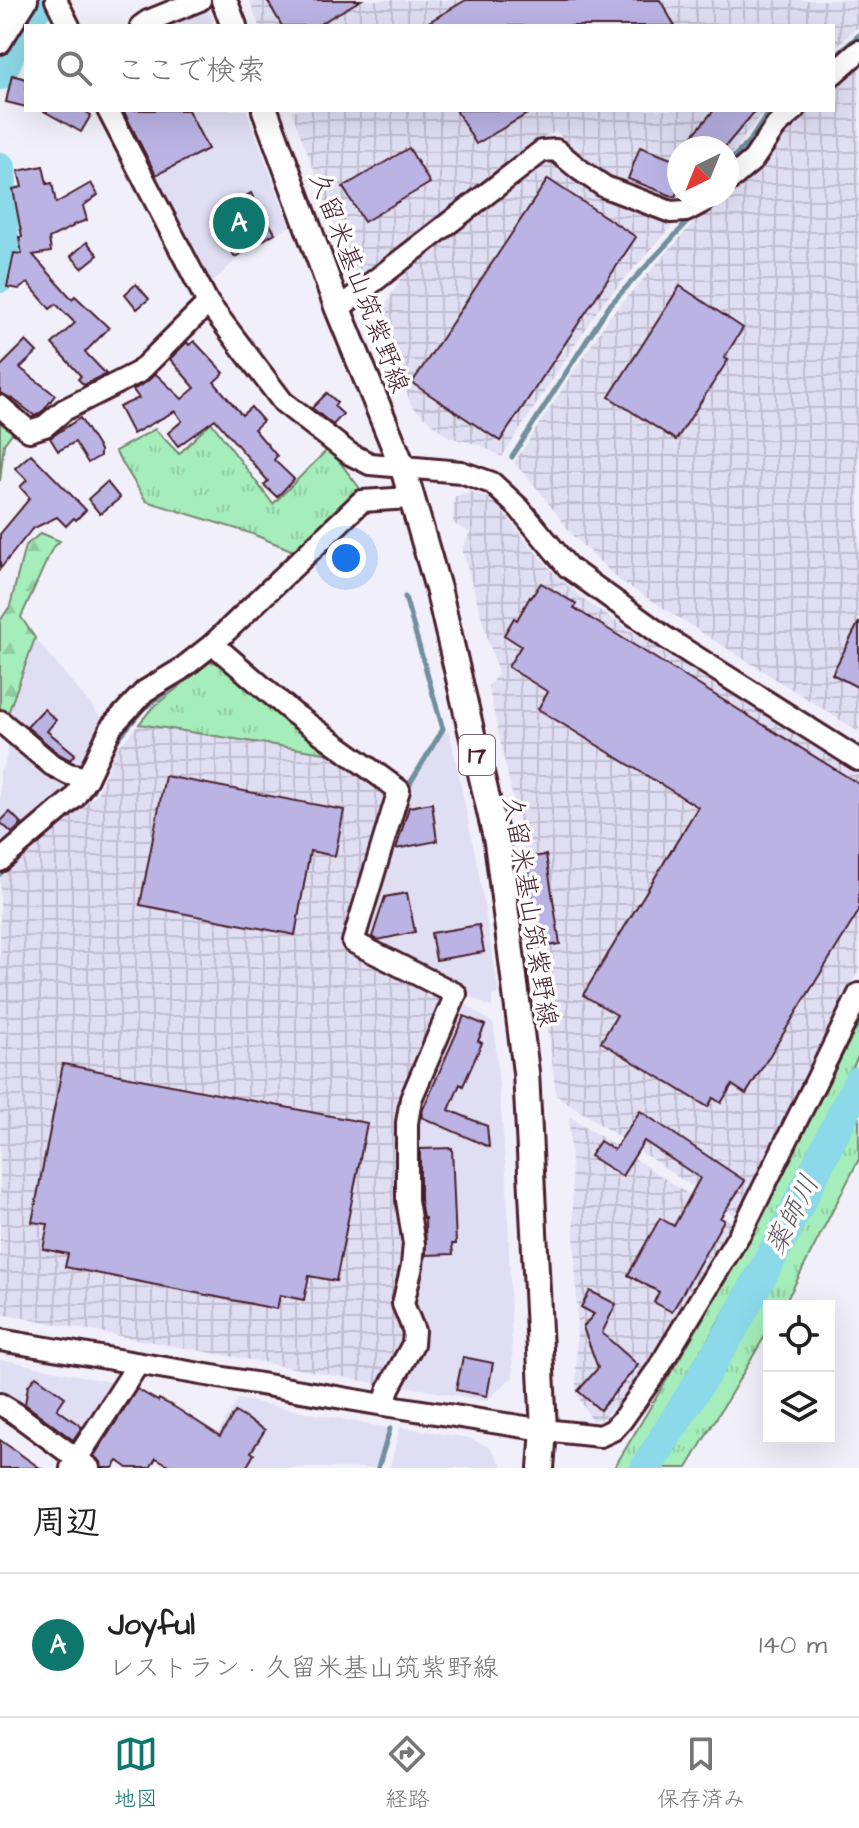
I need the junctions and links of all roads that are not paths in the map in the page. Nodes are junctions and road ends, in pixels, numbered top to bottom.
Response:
1 (11, 0) edge
2 (27, 0) edge
3 (200, 0) edge
4 (224, 0) edge
5 (0, 13) edge
6 (144, 24) edge
7 (233, 24) edge
8 (0, 43) edge
9 (859, 51) edge
10 (835, 72) edge
11 (109, 112) edge
12 (266, 112) edge
13 (792, 112) edge
14 (739, 172) edge
15 (684, 208) edge
16 (208, 303) junction
17 (338, 309) junction
18 (0, 406) edge
19 (403, 468) junction
20 (410, 498) junction
21 (213, 644) junction
22 (0, 721) edge
23 (859, 760) edge
24 (87, 778) junction
25 (0, 861) edge
26 (859, 994) edge
27 (0, 1340) edge
28 (138, 1364) junction
29 (0, 1404) edge
30 (384, 1405) junction
31 (544, 1430) junction
32 (79, 1465) edge
33 (541, 1468) edge

1 - 5 street
2 - 8 street
3 - 6 street
4 - 7 main road
9 - 10 street
11 - 16 street
12 - 17 main road, 久留米基山筑紫野線 / 17
13 - 14 street
15 - 17 street
16 - 18 street
16 - 19 street
17 - 19 main road, 久留米基山筑紫野線 / 17
19 - 20 main road, 久留米基山筑紫野線 / 17
19 - 23 street
20 - 21 street
20 - 31 main road, 久留米基山筑紫野線 / 17
21 - 24 street
21 - 30 street
22 - 24 street
24 - 25 street
26 - 31 street
27 - 28 street
28 - 30 street
28 - 32 street
29 - 32 street
30 - 31 street
31 - 33 main road, 久留米基山筑紫野線 / 17

